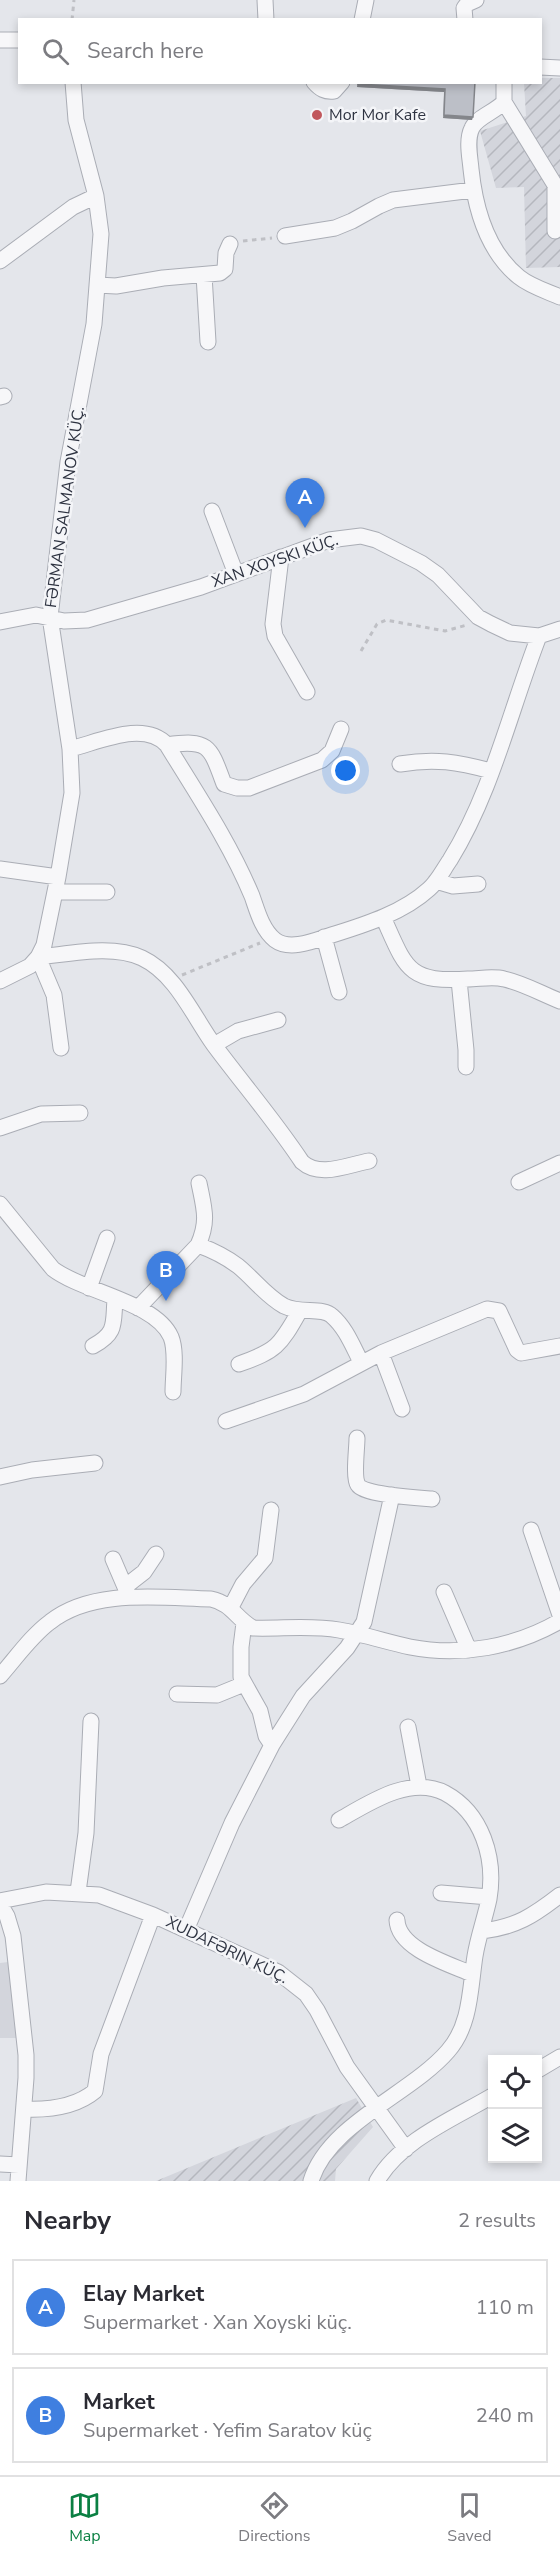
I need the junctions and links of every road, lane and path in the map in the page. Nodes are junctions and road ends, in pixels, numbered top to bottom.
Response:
1 (74, 0) edge
2 (265, 0) edge
3 (366, 0) edge
4 (476, 0) edge
5 (72, 18) edge
6 (266, 18) edge
7 (362, 18) edge
8 (465, 18) edge
9 (0, 40) edge
10 (18, 40) edge
11 (542, 67) edge
12 (560, 68) edge
13 (73, 84) edge
14 (317, 84) edge
15 (340, 84) edge
16 (504, 84) edge
17 (504, 102) junction
18 (473, 190) junction
19 (96, 196) junction
20 (555, 231) dead end
21 (285, 236) joint
22 (230, 244) joint
23 (0, 261) edge
24 (204, 275) junction
25 (97, 285) junction
26 (560, 297) edge
27 (208, 342) dead end
28 (212, 511) dead end
29 (281, 557) junction
30 (236, 574) junction
31 (50, 617) junction
32 (478, 617) junction
33 (0, 622) edge
34 (560, 629) edge
35 (539, 636) junction
36 (361, 651) dead end
37 (307, 692) dead end
38 (341, 729) dead end
39 (167, 745) junction
40 (70, 749) junction
41 (400, 764) dead end
42 (491, 771) junction
43 (0, 869) edge
44 (436, 882) junction
45 (478, 884) dead end
46 (57, 885) junction
47 (106, 892) dead end
48 (383, 917) junction
49 (324, 937) junction
50 (272, 938) junction
51 (38, 957) junction
52 (170, 980) junction
53 (459, 980) junction
54 (0, 981) edge
55 (339, 992) dead end
56 (560, 1001) edge
57 (278, 1020) dead end
58 (214, 1045) junction
59 (61, 1048) dead end
60 (466, 1067) dead end
61 (80, 1113) dead end
62 (0, 1128) edge
63 (369, 1161) dead end
64 (560, 1163) edge
65 (519, 1182) dead end
66 (199, 1183) dead end
67 (0, 1204) edge
68 (107, 1238) dead end
69 (198, 1245) junction
70 (89, 1288) junction
71 (115, 1299) junction
72 (138, 1308) junction
73 (300, 1312) junction
74 (93, 1346) dead end
75 (560, 1346) edge
76 (381, 1353) junction
77 (362, 1362) junction
78 (239, 1364) dead end
79 (173, 1392) dead end
80 (402, 1409) dead end
81 (226, 1421) dead end
82 (357, 1438) dead end
83 (95, 1463) dead end
84 (0, 1477) edge
85 (392, 1495) junction
86 (432, 1499) dead end
87 (271, 1510) dead end
88 (531, 1530) dead end
89 (156, 1554) dead end
90 (113, 1559) dead end
91 (127, 1591) junction
92 (444, 1592) dead end
93 (231, 1607) junction
94 (560, 1615) edge
95 (560, 1621) edge
96 (244, 1623) junction
97 (357, 1635) junction
98 (469, 1650) junction
99 (0, 1676) edge
100 (244, 1684) junction
101 (177, 1694) dead end
102 (91, 1721) dead end
103 (408, 1726) dead end
104 (272, 1745) junction
105 (418, 1786) junction
106 (339, 1820) dead end
107 (78, 1892) junction
108 (441, 1893) dead end
109 (560, 1895) edge
110 (489, 1897) junction
111 (0, 1903) edge
112 (153, 1915) junction
113 (397, 1920) dead end
114 (186, 1930) junction
115 (482, 1931) junction
116 (472, 1974) junction
117 (560, 2057) edge
118 (542, 2067) edge
119 (488, 2098) edge
120 (24, 2109) junction
121 (376, 2109) junction
122 (406, 2149) junction
123 (0, 2164) edge
124 (19, 2165) junction
125 (18, 2181) edge
126 (311, 2181) edge
127 (377, 2181) edge

1 - 5 path
2 - 6 street
3 - 7 street
4 - 8 street
9 - 10 street
11 - 12 street
13 - 19 street, FƏRMAN SALMANOV KÜÇ.
14 - 15 street
16 - 17 street
17 - 18 street
17 - 20 street
18 - 21 street
18 - 26 street
19 - 23 street
19 - 25 street, FƏRMAN SALMANOV KÜÇ.
21 - 22 path
22 - 24 street
24 - 25 street
24 - 27 street
25 - 31 street, FƏRMAN SALMANOV KÜÇ.
28 - 30 street
29 - 30 street, XAN XOYSKI KÜÇ.
29 - 32 street, XAN XOYSKI KÜÇ.
29 - 37 street
30 - 31 street, XAN XOYSKI KÜÇ.
31 - 33 street, XAN XOYSKI KÜÇ.
31 - 40 street, FƏRMAN SALMANOV KÜÇ.
32 - 35 street, XAN XOYSKI KÜÇ.
32 - 36 path
34 - 35 street, XAN XOYSKI KÜÇ.
35 - 42 street
38 - 39 street
39 - 40 street
39 - 50 street
40 - 46 street, FƏRMAN SALMANOV KÜÇ.
41 - 42 street
42 - 44 street
43 - 46 street
44 - 45 street
44 - 48 street
46 - 47 street
46 - 51 street, FƏRMAN SALMANOV KÜÇ.
48 - 49 street
48 - 53 street
49 - 50 street
49 - 55 street
50 - 52 path
51 - 52 street
51 - 54 street
51 - 59 street
52 - 58 street
53 - 56 street
53 - 60 street
57 - 58 street
58 - 63 street
61 - 62 street
64 - 65 street
66 - 69 street
67 - 70 street
68 - 70 street
69 - 72 street
69 - 73 street
70 - 71 street
71 - 72 street
71 - 74 street
72 - 79 street
73 - 77 street
73 - 78 street
75 - 76 street
76 - 77 street
76 - 80 street
77 - 81 street
82 - 85 street
83 - 84 street
85 - 86 street
85 - 97 street
87 - 93 street
88 - 94 street
89 - 91 street
90 - 91 street
91 - 93 street
91 - 99 street
92 - 98 street
93 - 96 street
95 - 98 street
96 - 97 street
96 - 100 street
97 - 98 street
97 - 104 street
100 - 101 street
100 - 104 street
102 - 107 street
103 - 105 street
104 - 114 street
105 - 106 street
105 - 110 street
107 - 111 street, XUDAFƏRIN KÜÇ.
107 - 112 street, XUDAFƏRIN KÜÇ.
108 - 110 street
109 - 115 street
110 - 115 street
111 - 120 street
112 - 114 street, XUDAFƏRIN KÜÇ.
112 - 120 street
113 - 116 street
114 - 121 street, XUDAFƏRIN KÜÇ.
115 - 116 street
116 - 121 street
117 - 118 street
119 - 122 street
120 - 124 street
121 - 122 street, XUDAFƏRIN KÜÇ.
121 - 126 street
122 - 127 street
123 - 124 street
124 - 125 street

